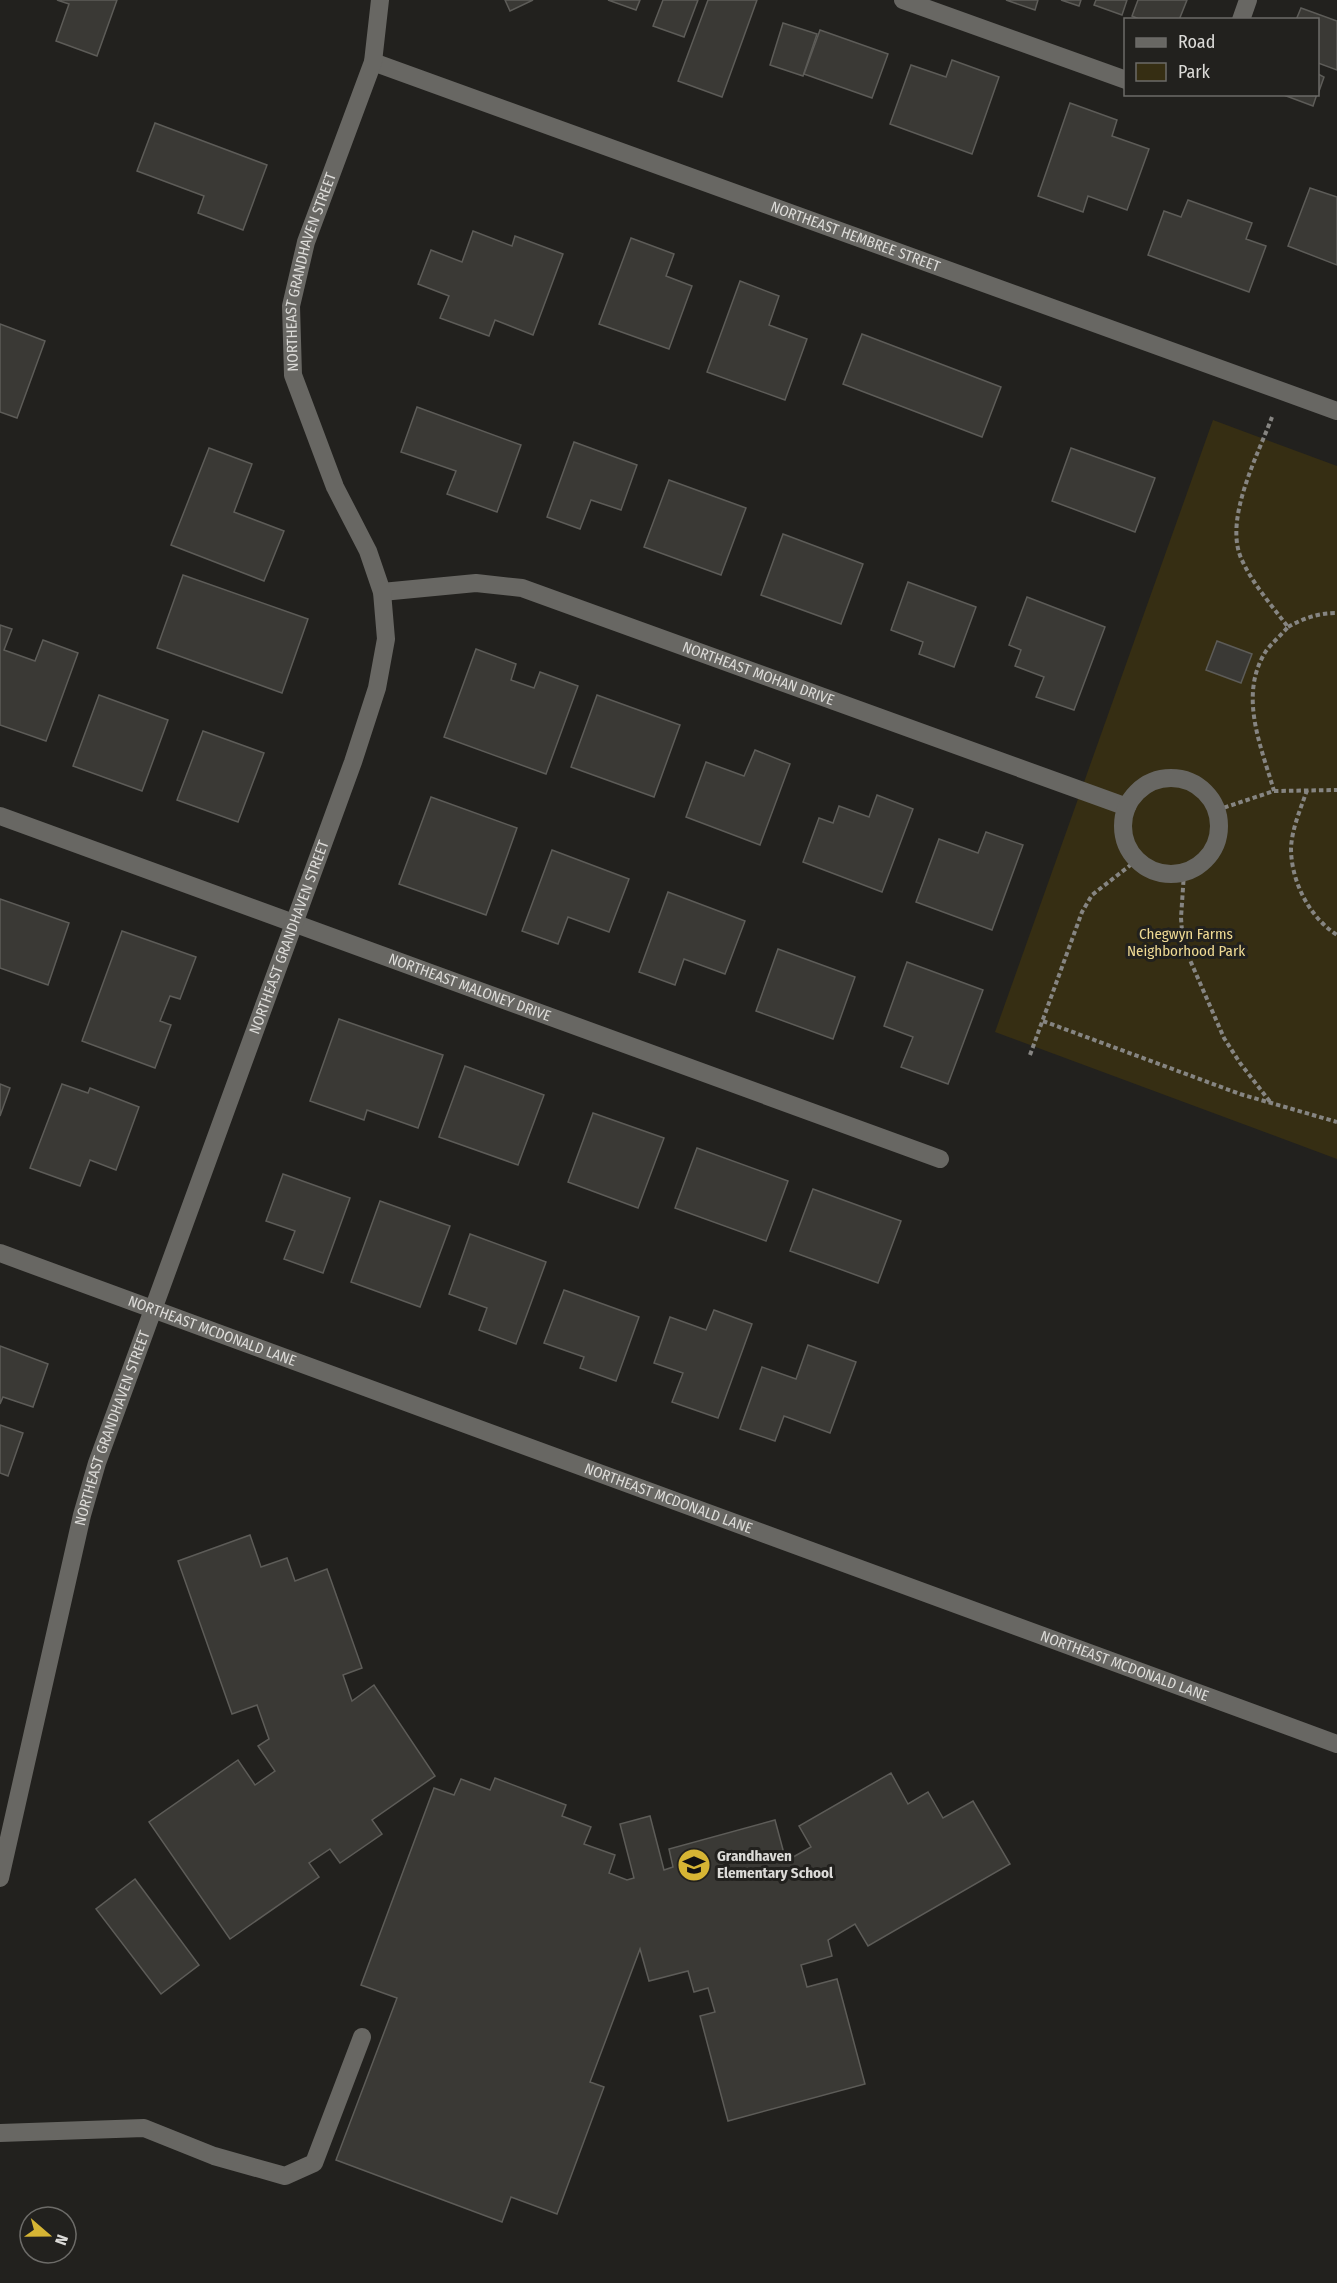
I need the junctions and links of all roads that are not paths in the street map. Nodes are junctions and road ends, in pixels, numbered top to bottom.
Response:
1 (380, 0) edge
2 (903, 0) edge
3 (1248, 0) edge
4 (1242, 18) edge
5 (373, 62) junction
6 (1124, 81) edge
7 (1337, 411) edge
8 (382, 592) junction
9 (1126, 807) junction
10 (0, 816) edge
11 (293, 923) junction
12 (939, 1159) dead end
13 (0, 1253) edge
14 (153, 1309) junction
15 (1337, 1744) edge
16 (0, 1878) edge
17 (362, 2037) dead end
18 (0, 2133) edge

1 - 5 street, NORTHEAST GRANDHAVEN STREET
2 - 6 street
3 - 4 street
5 - 7 street, NORTHEAST HEMBREE STREET
5 - 8 street, NORTHEAST GRANDHAVEN STREET
8 - 9 street, NORTHEAST MOHAN DRIVE
8 - 11 street, NORTHEAST GRANDHAVEN STREET
9 - 9 street
10 - 11 street, NORTHEAST MALONEY DRIVE
11 - 12 street, NORTHEAST MALONEY DRIVE
11 - 14 street, NORTHEAST GRANDHAVEN STREET
13 - 14 street, NORTHEAST MCDONALD LANE
14 - 15 street, NORTHEAST MCDONALD LANE
14 - 16 street, NORTHEAST GRANDHAVEN STREET
17 - 18 street

